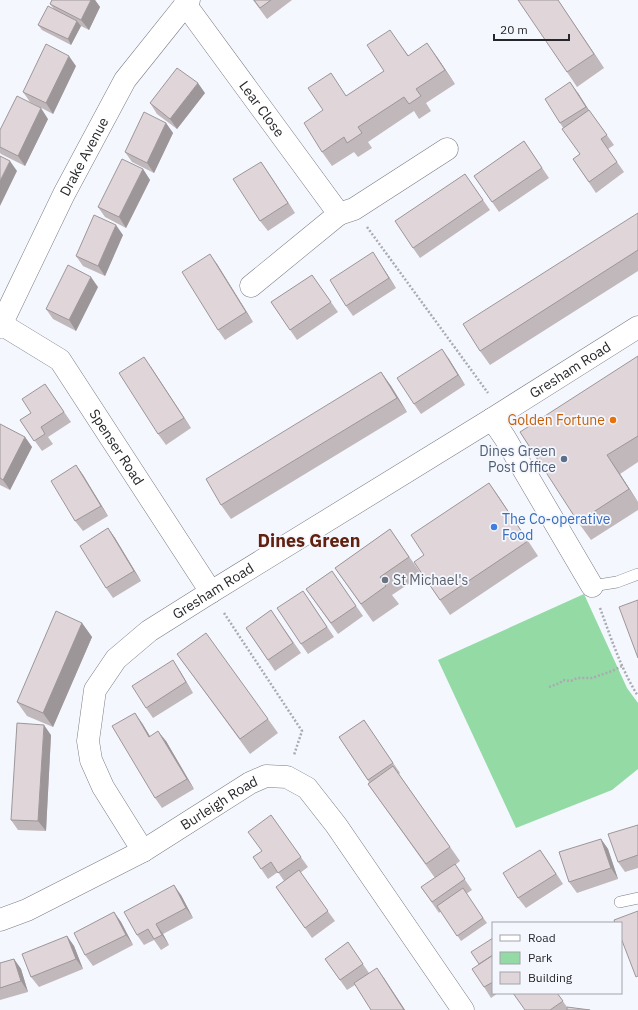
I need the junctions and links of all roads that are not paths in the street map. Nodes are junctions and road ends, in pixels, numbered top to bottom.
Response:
1 (187, 2) edge
2 (448, 150) dead end
3 (347, 211) junction
4 (251, 286) dead end
5 (1, 325) edge
6 (638, 327) edge
7 (497, 416) junction
8 (638, 574) edge
9 (592, 586) joint
10 (211, 592) junction
11 (142, 851) junction
12 (638, 898) edge
13 (620, 902) dead end
14 (0, 920) edge
15 (463, 1010) edge

1 - 3 street, Lear Close
1 - 5 street, Drake Avenue
2 - 3 street
3 - 4 street
5 - 10 street, Spenser Road
6 - 7 street, Gresham Road
7 - 9 street
7 - 10 street, Gresham Road
8 - 9 lane
10 - 11 street, Gresham Road
11 - 14 street, Burleigh Road
11 - 15 street, Burleigh Road
12 - 13 lane

